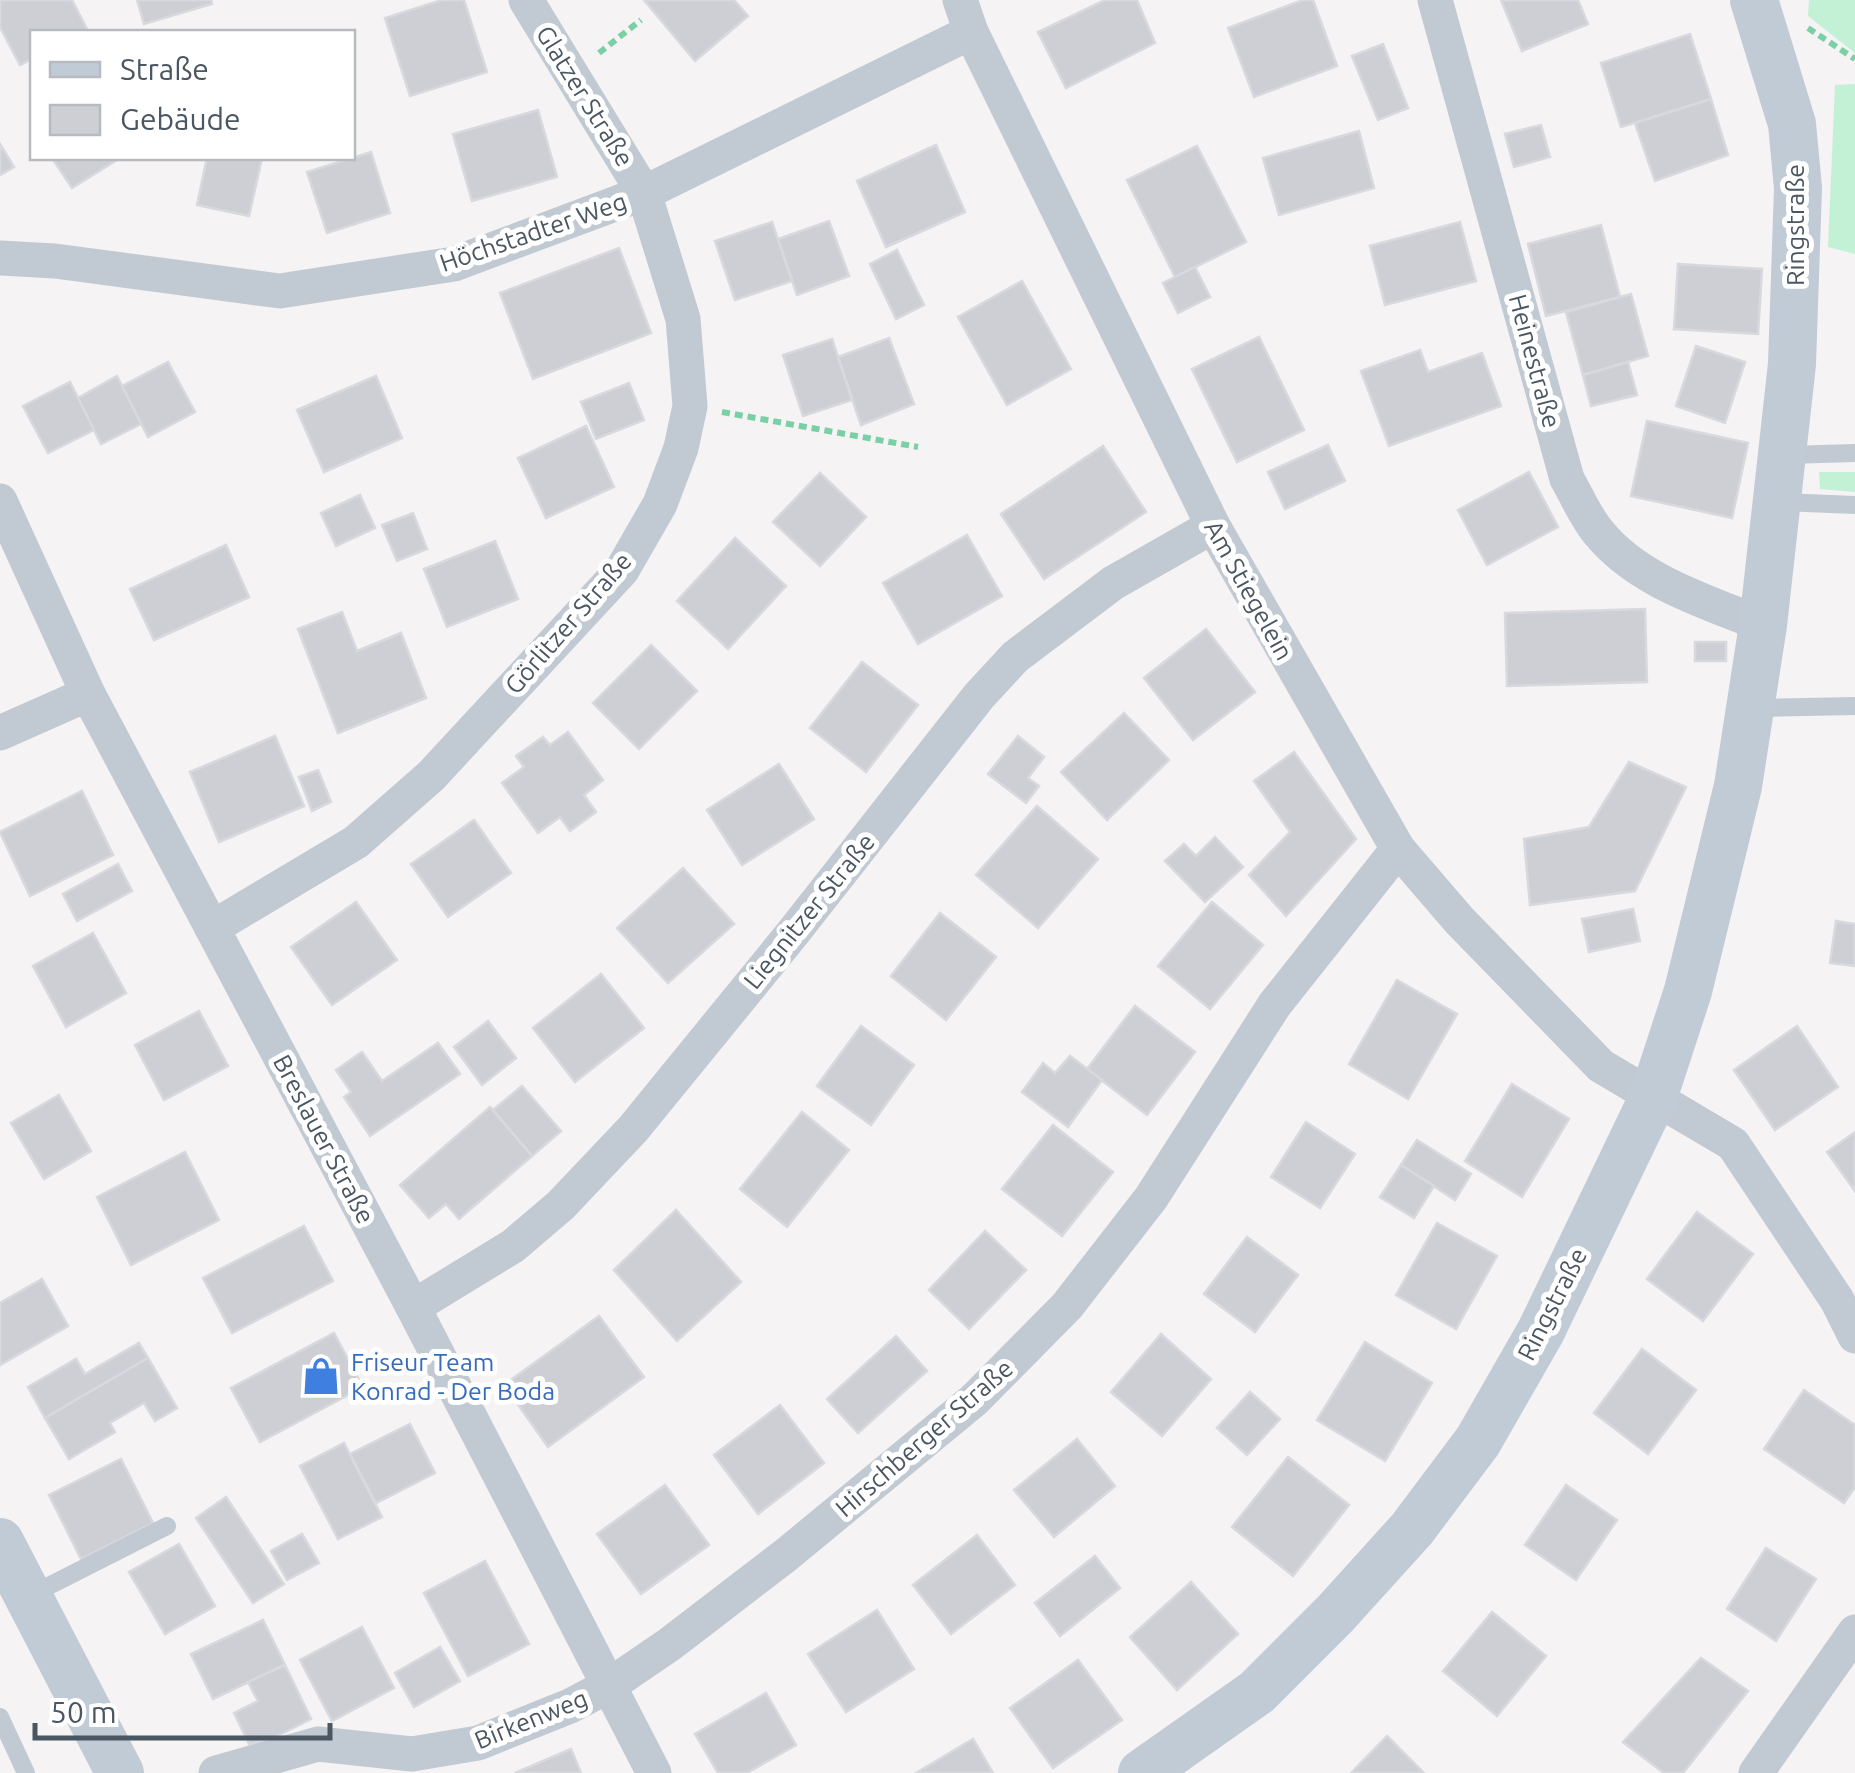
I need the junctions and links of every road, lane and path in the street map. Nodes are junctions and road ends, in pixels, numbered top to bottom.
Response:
1 (526, 0) edge
2 (1436, 0) edge
3 (1754, 0) edge
4 (966, 16) edge
5 (642, 20) dead end
6 (570, 75) junction
7 (644, 192) junction
8 (0, 258) edge
9 (690, 406) junction
10 (918, 448) dead end
11 (1855, 453) edge
12 (1782, 455) junction
13 (0, 501) edge
14 (1776, 502) junction
15 (1855, 505) edge
16 (1213, 526) junction
17 (1763, 625) junction
18 (88, 694) junction
19 (1855, 706) edge
20 (1750, 708) junction
21 (0, 733) edge
22 (1398, 849) junction
23 (212, 928) junction
24 (1653, 1098) junction
25 (413, 1307) junction
26 (1855, 1336) edge
27 (167, 1526) dead end
28 (10, 1568) edge
29 (1855, 1632) edge
30 (610, 1685) junction
31 (0, 1719) edge
32 (26, 1773) edge
33 (120, 1773) edge
34 (216, 1773) edge
35 (654, 1773) edge
36 (1142, 1773) edge
37 (1756, 1773) edge

1 - 6 street, Glatzer Straße
2 - 17 street, Heinestraße
3 - 12 street, Ringstraße
4 - 7 street, Höchstadter Weg
4 - 16 street, Am Stiegelein
5 - 6 path
6 - 7 street, Glatzer Straße
7 - 8 street, Höchstadter Weg
7 - 9 street, Görlitzer Straße
9 - 10 path
9 - 23 street, Görlitzer Straße
11 - 12 lane
12 - 14 street, Ringstraße
13 - 18 street, Breslauer Straße
14 - 15 lane
14 - 17 street, Ringstraße
16 - 22 street, Am Stiegelein
16 - 25 street, Liegnitzer Straße
17 - 20 street, Ringstraße
18 - 21 street
18 - 23 street, Breslauer Straße
19 - 20 lane
20 - 24 street, Ringstraße
22 - 24 street, Am Stiegelein
22 - 30 street, Hirschberger Straße
23 - 25 street, Breslauer Straße
24 - 26 street, Am Stiegelein
24 - 36 street, Ringstraße
25 - 30 street, Breslauer Straße
27 - 28 lane
28 - 33 street
29 - 37 street
30 - 34 street, Birkenweg
30 - 35 street, Breslauer Straße
31 - 32 lane

